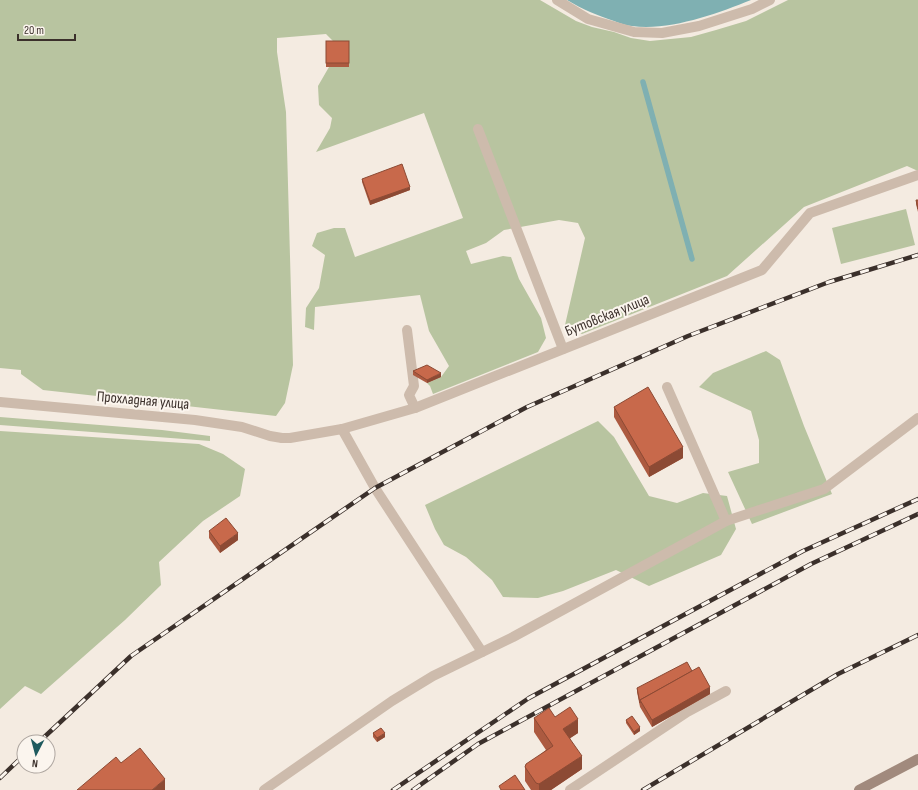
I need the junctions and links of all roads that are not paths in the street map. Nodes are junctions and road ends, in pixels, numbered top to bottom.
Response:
1 (557, 0) edge
2 (770, 0) edge
3 (478, 129) dead end
4 (918, 175) edge
5 (407, 330) dead end
6 (563, 349) junction
7 (667, 387) dead end
8 (0, 402) edge
9 (415, 408) junction
10 (918, 418) edge
11 (342, 429) junction
12 (282, 438) joint
13 (726, 521) junction
14 (482, 652) junction
15 (726, 691) dead end
16 (918, 759) edge
17 (872, 787) edge
18 (264, 790) edge
19 (570, 790) edge
20 (859, 790) edge

1 - 2 street
3 - 6 street
4 - 6 street, Бутовская улица
5 - 9 street
6 - 9 street, Бутовская улица
7 - 13 street
8 - 12 street, Прохладная улица
9 - 11 street, Бутовская улица
10 - 13 street
11 - 12 street, Бутовская улица
11 - 14 street
13 - 14 street
14 - 18 street
15 - 19 street
16 - 17 main road
17 - 20 main road

